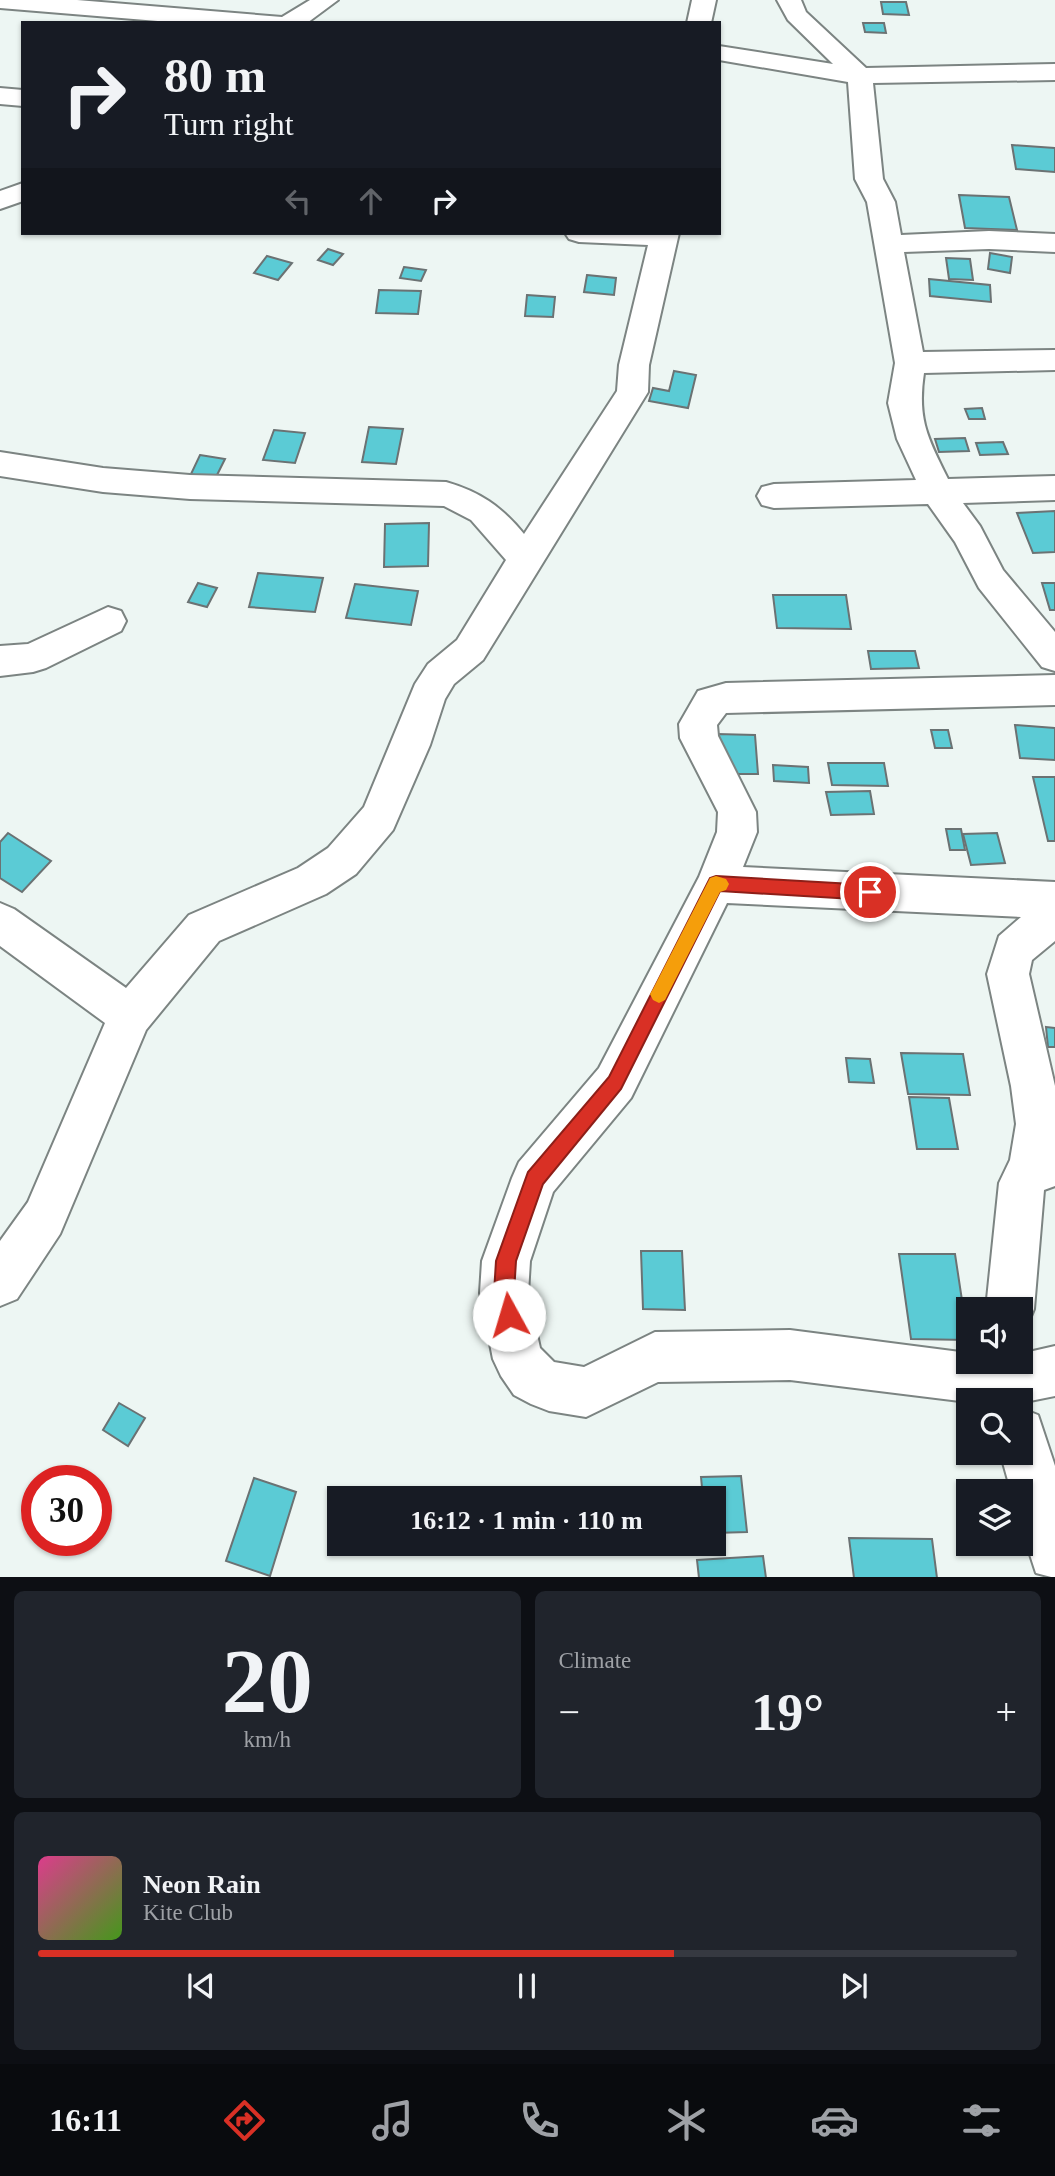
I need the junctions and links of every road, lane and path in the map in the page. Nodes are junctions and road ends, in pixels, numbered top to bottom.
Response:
1 (326, 0) edge
2 (704, 0) edge
3 (789, 0) edge
4 (0, 1) edge
5 (251, 21) edge
6 (293, 21) edge
7 (699, 21) edge
8 (721, 53) edge
9 (1053, 75) edge
10 (860, 76) junction
11 (0, 96) edge
12 (21, 98) edge
13 (664, 235) edge
14 (1055, 243) edge
15 (890, 244) junction
16 (1055, 360) edge
17 (910, 363) junction
18 (0, 464) edge
19 (1055, 488) edge
20 (937, 491) junction
21 (774, 496) dead end
22 (525, 559) junction
23 (108, 621) dead end
24 (1055, 657) edge
25 (0, 661) edge
26 (1055, 690) edge
27 (716, 884) junction
28 (1055, 900) edge
29 (1055, 919) edge
30 (0, 922) edge
31 (130, 1016) junction
32 (1044, 1165) edge
33 (0, 1282) edge
34 (1011, 1297) edge
35 (1055, 1371) edge
36 (1008, 1381) edge
37 (1029, 1465) edge
38 (1055, 1553) edge

1 - 6 street
2 - 7 street
3 - 10 street
4 - 5 street
8 - 10 street
9 - 10 street
10 - 15 street
11 - 12 street
13 - 22 street
14 - 15 street
15 - 17 street
16 - 17 street
17 - 20 street
18 - 22 street
19 - 20 street
20 - 21 street
20 - 24 street
22 - 31 street
23 - 25 street
26 - 27 street
27 - 28 street
27 - 36 street
29 - 32 street
30 - 31 street
31 - 33 street
32 - 34 street
35 - 36 street
37 - 38 street

